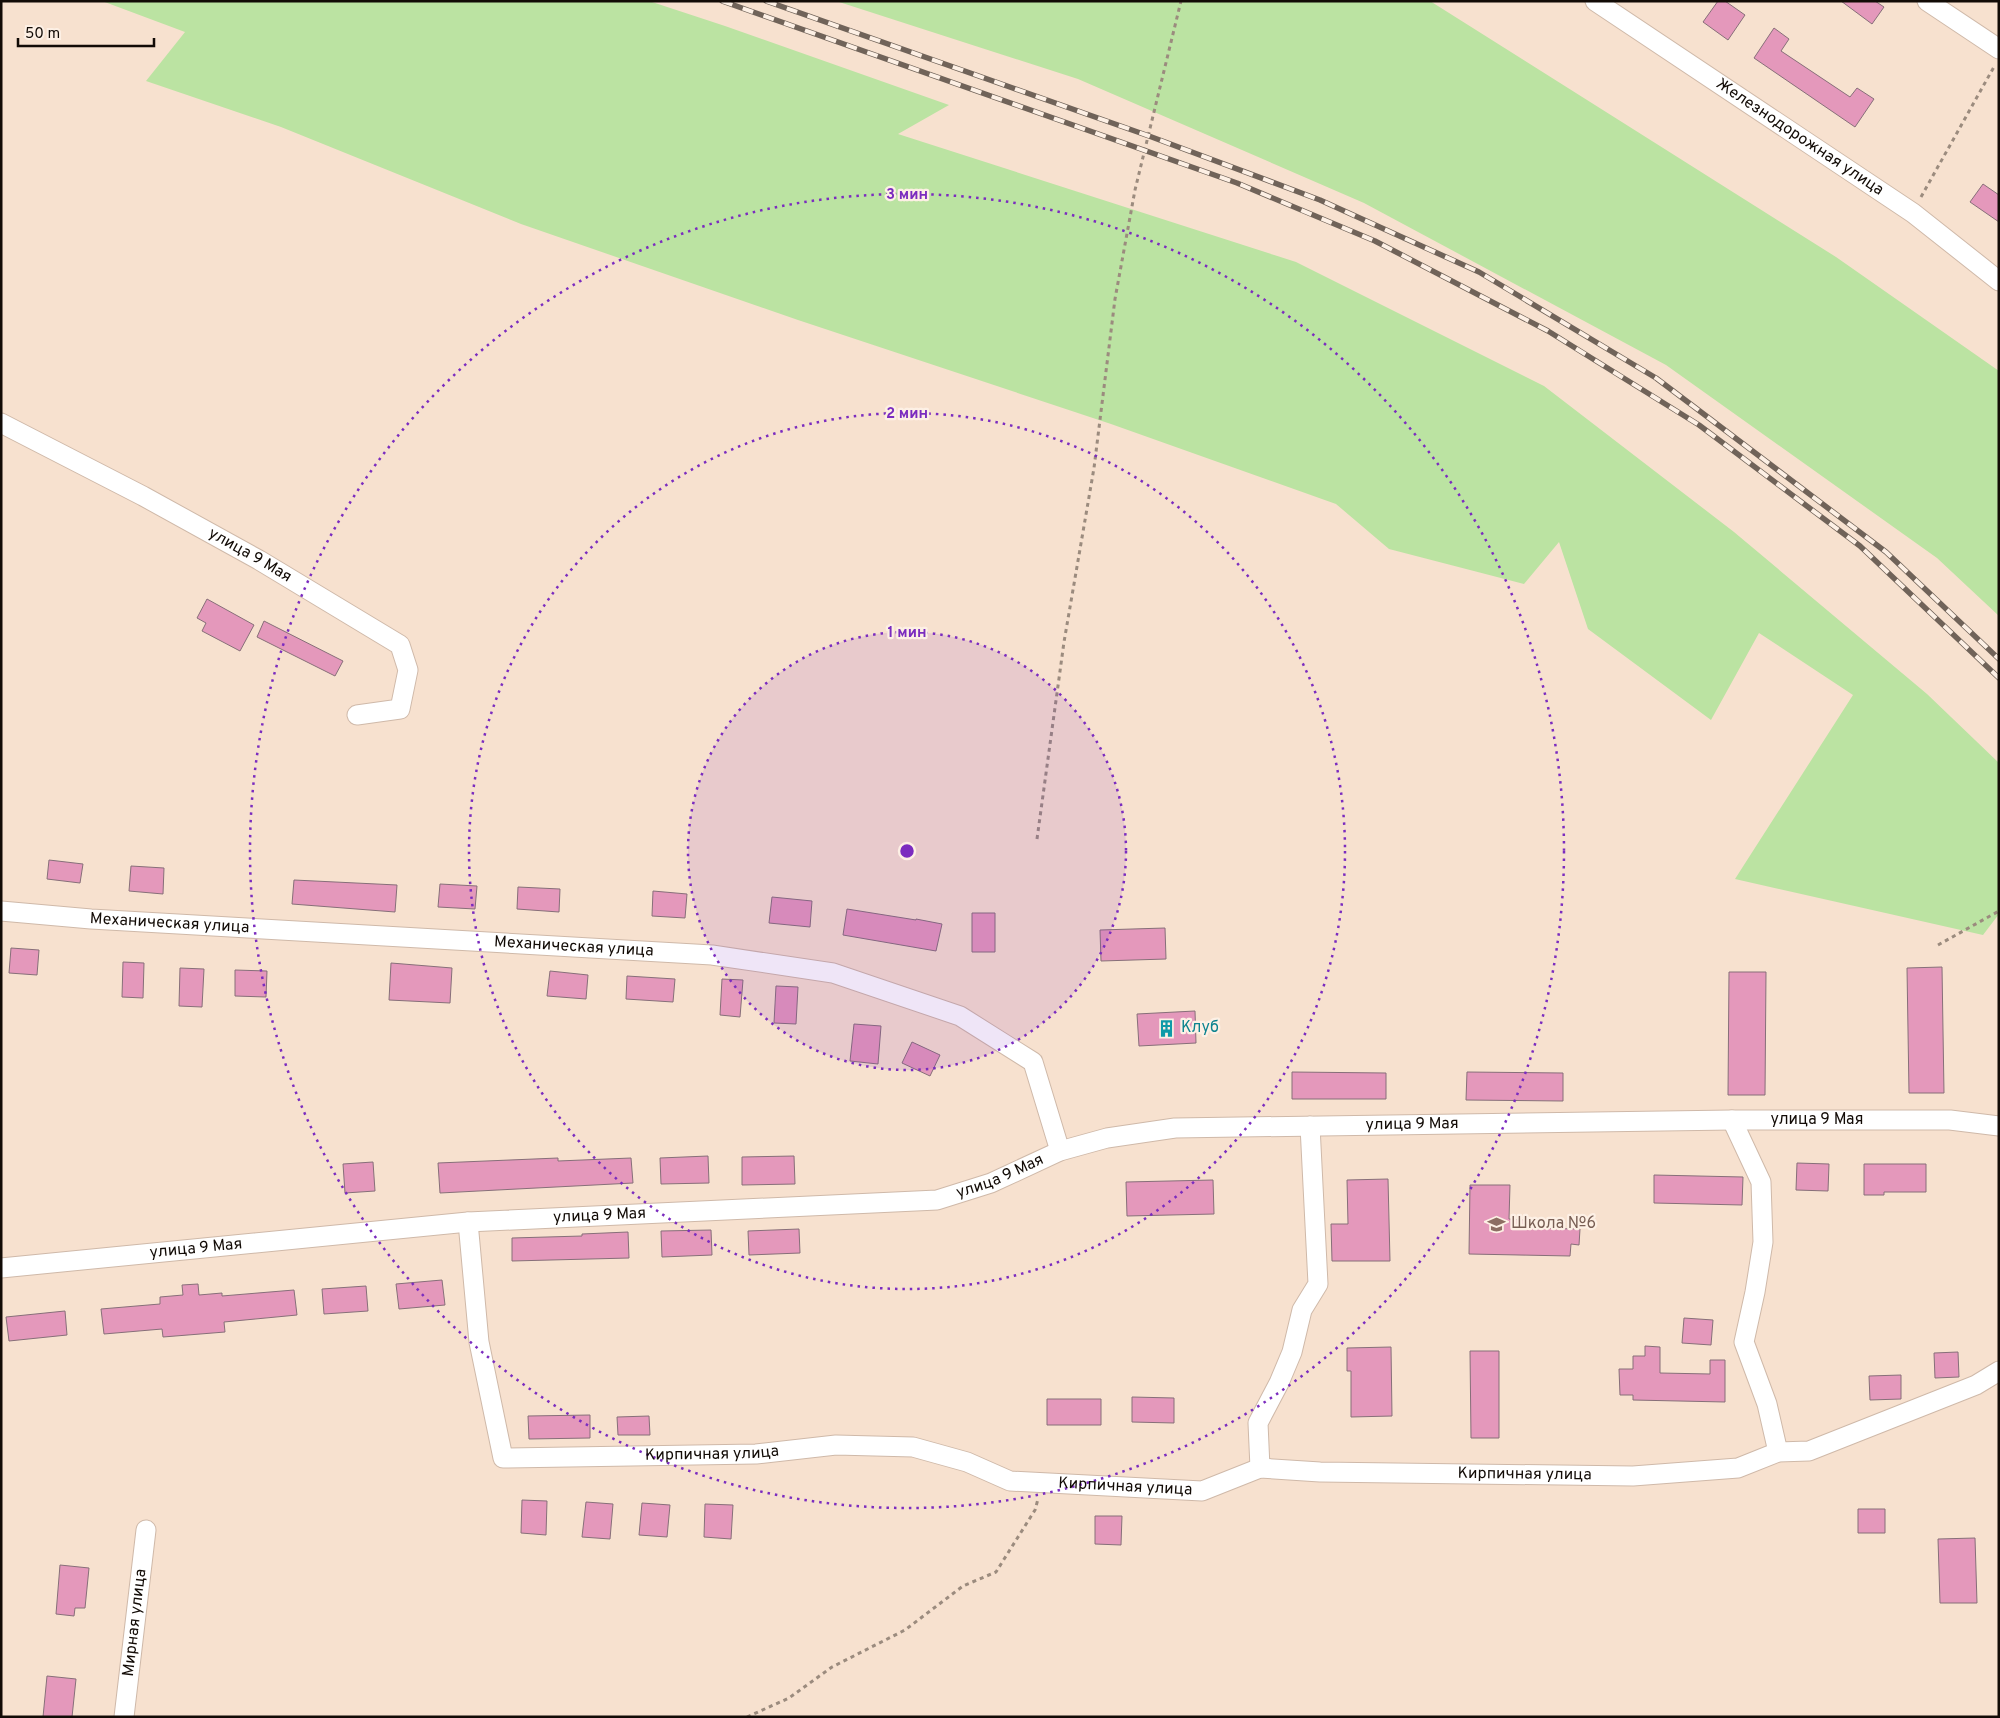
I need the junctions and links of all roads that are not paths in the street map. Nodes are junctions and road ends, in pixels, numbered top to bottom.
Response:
1 (1595, 1) edge
2 (1927, 1) edge
3 (1999, 49) edge
4 (1999, 281) edge
5 (1, 423) edge
6 (357, 715) dead end
7 (1, 911) edge
8 (1732, 1120) junction
9 (1310, 1126) junction
10 (1999, 1126) edge
11 (1060, 1151) junction
12 (468, 1222) junction
13 (1, 1268) edge
14 (1999, 1371) edge
15 (1778, 1452) junction
16 (1260, 1468) junction
17 (146, 1530) dead end
18 (124, 1717) edge

1 - 4 street, Железнодорожная улица
2 - 3 street
5 - 6 street, улица 9 Мая
7 - 11 street, Механическая улица
8 - 9 street, улица 9 Мая
8 - 10 street, улица 9 Мая
8 - 15 street
9 - 11 street, улица 9 Мая
9 - 16 street
11 - 12 street, улица 9 Мая
12 - 13 street, улица 9 Мая
12 - 16 street, Кирпичная улица
14 - 15 street, Кирпичная улица
15 - 16 street, Кирпичная улица
17 - 18 street, Мирная улица

